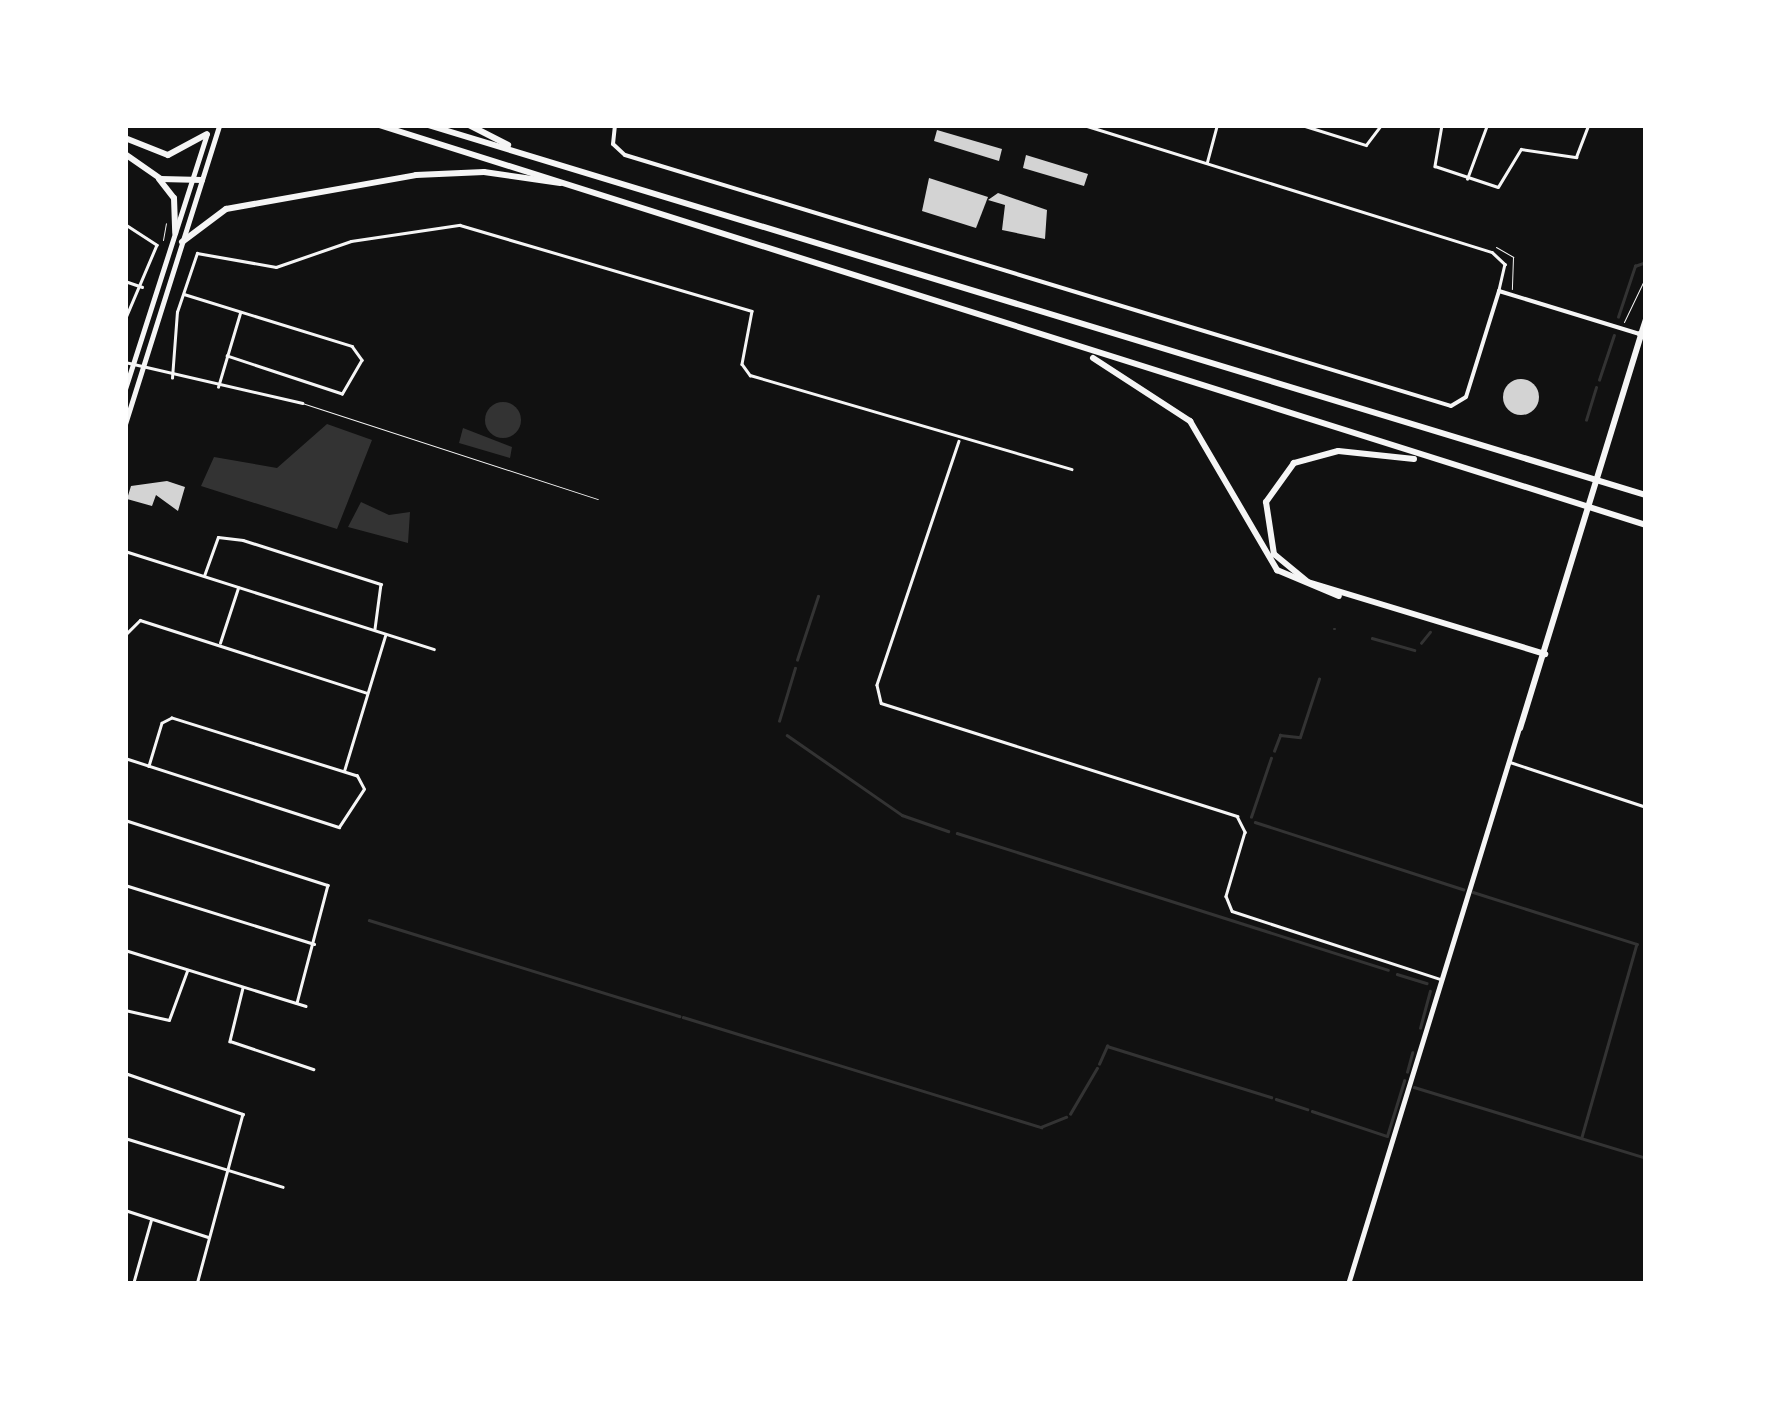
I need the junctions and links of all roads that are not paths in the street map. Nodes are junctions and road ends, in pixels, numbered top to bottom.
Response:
1 (210, 125) edge
2 (219, 125) edge
3 (379, 125) edge
4 (428, 125) edge
5 (468, 125) edge
6 (616, 125) edge
7 (1084, 125) edge
8 (1217, 125) edge
9 (1302, 125) edge
10 (1381, 125) edge
11 (1442, 125) edge
12 (1487, 125) edge
13 (1588, 125) edge
14 (207, 134) junction
15 (125, 138) edge
16 (125, 154) edge
17 (527, 155) junction
18 (1207, 164) junction
19 (158, 178) junction
20 (1468, 179) junction
21 (202, 180) junction
22 (192, 182) junction
23 (584, 187) junction
24 (125, 224) edge
25 (174, 233) junction
26 (182, 242) junction
27 (125, 281) edge
28 (144, 287) junction
29 (1499, 291) junction
30 (182, 293) junction
31 (240, 311) junction
32 (1646, 316) edge
33 (125, 320) edge
34 (1643, 335) edge
35 (1083, 352) junction
36 (227, 356) junction
37 (129, 364) edge
38 (143, 368) junction
39 (172, 378) junction
40 (218, 388) junction
41 (125, 390) edge
42 (302, 403) joint
43 (125, 424) edge
44 (960, 440) junction
45 (1437, 462) junction
46 (1072, 468) dead end
47 (1646, 495) edge
48 (598, 499) dead end
49 (1646, 525) edge
50 (125, 551) edge
51 (204, 576) junction
52 (238, 587) junction
53 (1376, 604) junction
54 (375, 630) junction
55 (386, 634) junction
56 (125, 635) edge
57 (220, 644) junction
58 (434, 649) dead end
59 (1542, 653) junction
60 (367, 693) junction
61 (1513, 744) junction
62 (125, 758) edge
63 (1508, 762) junction
64 (149, 766) junction
65 (344, 771) junction
66 (1646, 807) edge
67 (125, 820) edge
68 (125, 885) edge
69 (315, 944) junction
70 (125, 950) edge
71 (188, 970) junction
72 (1440, 979) junction
73 (243, 987) junction
74 (297, 1003) junction
75 (306, 1006) dead end
76 (125, 1010) edge
77 (312, 1069) dead end
78 (125, 1073) edge
79 (125, 1138) edge
80 (230, 1171) junction
81 (283, 1188) dead end
82 (125, 1210) edge
83 (152, 1218) junction
84 (210, 1237) junction
85 (125, 1276) edge
86 (134, 1282) edge
87 (197, 1284) edge
88 (1348, 1284) edge

1 - 14 main road
2 - 21 main road
3 - 23 highway
4 - 17 highway
5 - 17 highway
6 - 29 street
7 - 18 street
8 - 18 street
9 - 10 street
11 - 20 street
12 - 20 street
13 - 20 street
14 - 15 highway
14 - 22 main road
16 - 19 highway
17 - 47 highway
18 - 29 street
19 - 22 highway
19 - 25 highway
21 - 22 highway
21 - 26 main road
22 - 25 main road
23 - 26 highway
23 - 35 highway
24 - 28 street
25 - 37 main road
26 - 38 main road
27 - 28 street
28 - 33 street
29 - 34 street
30 - 31 street
30 - 39 street
30 - 44 street
31 - 36 street
31 - 36 street
32 - 34 main road
34 - 59 main road
35 - 45 highway
35 - 53 highway
36 - 40 street
37 - 38 street
37 - 41 main road
38 - 39 street
38 - 43 main road
39 - 40 street
40 - 42 street
42 - 48 lane
44 - 46 street
44 - 72 street
45 - 49 highway
45 - 53 highway
50 - 51 street
51 - 52 street
51 - 54 street
52 - 54 street
52 - 57 street
53 - 59 highway
54 - 55 street
55 - 58 street
55 - 60 street
56 - 57 street
57 - 60 street
59 - 61 main road
59 - 61 main road
60 - 65 street
61 - 63 main road
62 - 64 street
63 - 66 street
63 - 72 main road
64 - 65 street
64 - 65 street
67 - 69 street
68 - 69 street
69 - 74 street
70 - 71 street
71 - 73 street
71 - 76 street
72 - 88 main road
73 - 74 street
73 - 77 street
74 - 75 street
78 - 80 street
79 - 80 street
80 - 81 street
80 - 84 street
82 - 83 street
83 - 84 street
83 - 86 street
84 - 87 street
85 - 86 street

